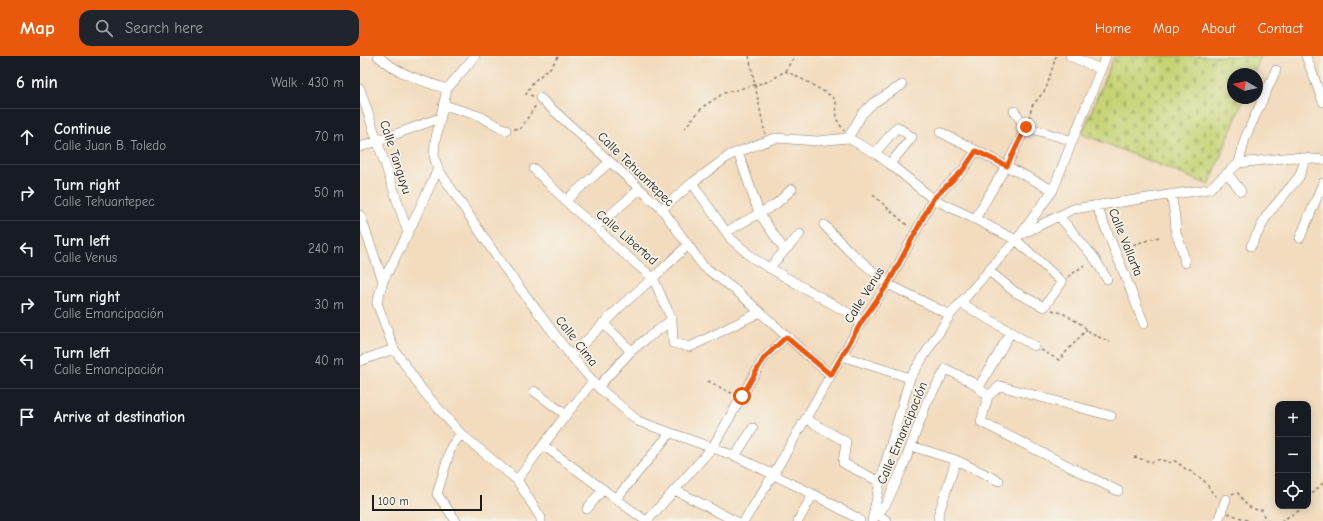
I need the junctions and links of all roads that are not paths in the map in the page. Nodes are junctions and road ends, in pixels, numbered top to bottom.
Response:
1 (378, 56) edge
2 (475, 56) edge
3 (1070, 56) edge
4 (1106, 56) edge
5 (1306, 56) edge
6 (1100, 69) junction
7 (1276, 70) dead end
8 (902, 85) dead end
9 (360, 89) edge
10 (447, 89) junction
11 (540, 98) road end
12 (1323, 102) edge
13 (444, 105) junction
14 (1014, 111) dead end
15 (440, 118) junction
16 (1026, 127) junction
17 (506, 130) road end
18 (940, 132) dead end
19 (848, 138) junction
20 (377, 141) junction
21 (1073, 142) junction
22 (360, 147) edge
23 (976, 151) junction
24 (738, 152) junction
25 (875, 153) junction
26 (1306, 158) junction
27 (1323, 160) edge
28 (610, 162) junction
29 (1239, 163) junction
30 (890, 164) junction
31 (1007, 166) junction
32 (438, 169) junction
33 (534, 169) dead end
34 (1227, 173) junction
35 (692, 183) junction
36 (1323, 183) edge
37 (640, 189) junction
38 (792, 189) dead end
39 (1053, 190) junction
40 (1244, 192) dead end
41 (1170, 194) junction
42 (933, 199) junction
43 (565, 201) junction
44 (1096, 205) junction
45 (662, 209) junction
46 (759, 214) junction
47 (360, 215) edge
48 (1059, 216) junction
49 (975, 219) junction
50 (824, 225) dead end
51 (596, 227) junction
52 (726, 232) junction
53 (408, 233) junction
54 (800, 234) dead end
55 (1018, 238) junction
56 (1300, 238) dead end
57 (688, 245) junction
58 (1251, 246) dead end
59 (785, 251) junction
60 (1184, 263) dead end
61 (768, 268) junction
62 (989, 271) junction
63 (654, 278) junction
64 (1107, 279) dead end
65 (382, 281) junction
66 (888, 284) junction
67 (961, 303) junction
68 (760, 312) junction
69 (950, 315) junction
70 (672, 320) junction
71 (862, 321) junction
72 (603, 323) junction
73 (1144, 324) dead end
74 (1011, 332) junction
75 (786, 337) junction
76 (1034, 346) road end
77 (394, 349) junction
78 (631, 351) junction
79 (571, 356) junction
80 (842, 356) junction
81 (360, 361) edge
82 (831, 375) junction
83 (910, 378) junction
84 (595, 384) junction
85 (979, 387) junction
86 (534, 391) dead end
87 (988, 396) junction
88 (566, 415) junction
89 (1111, 416) dead end
90 (806, 419) junction
91 (753, 428) dead end
92 (670, 432) junction
93 (460, 434) junction
94 (543, 444) junction
95 (911, 446) junction
96 (712, 448) junction
97 (735, 456) junction
98 (956, 460) junction
99 (773, 475) junction
100 (517, 480) junction
101 (999, 481) dead end
102 (880, 482) junction
103 (602, 489) junction
104 (675, 490) junction
105 (1118, 491) dead end
106 (813, 494) junction
107 (616, 499) junction
108 (1225, 500) road end
109 (587, 509) dead end
110 (874, 518) edge
111 (543, 520) edge
112 (858, 520) edge
113 (456, 521) edge
114 (646, 521) edge
115 (735, 521) edge
116 (744, 521) edge
117 (798, 521) edge
118 (887, 521) edge
119 (939, 521) edge
120 (1218, 521) edge

1 - 10 street
2 - 10 street, Calle Cima
3 - 6 street
4 - 6 street
5 - 12 street
6 - 21 street
7 - 29 street
8 - 19 street
9 - 20 street, Calle Tanguyu
10 - 13 street, Calle Cima
11 - 28 street, Calle Tehuantepec
13 - 15 street, Calle Cima
13 - 17 street
14 - 16 street
15 - 20 street
15 - 32 street, Calle Cima
16 - 21 street
16 - 31 street
18 - 23 street
19 - 24 street
19 - 25 street
20 - 22 street
20 - 53 street, Calle Tanguyu
21 - 39 street
23 - 31 street
23 - 42 street, Calle Venus
24 - 35 street
24 - 46 street
25 - 30 street
25 - 30 street
26 - 27 street
26 - 29 street
26 - 58 street
28 - 37 street, Calle Tehuantepec
28 - 43 street
29 - 34 street
30 - 42 street
31 - 39 street
31 - 49 street
32 - 53 street
32 - 79 street, Calle Cima
33 - 43 street, Calle Libertad
34 - 40 street
34 - 41 street
35 - 45 street
35 - 52 street
36 - 56 street
37 - 45 street, Calle Tehuantepec
37 - 51 street
38 - 46 street
39 - 55 street
41 - 44 street
41 - 60 street
42 - 49 street
42 - 66 street, Calle Venus
43 - 51 street, Calle Libertad
44 - 48 street
44 - 73 street, Calle Vallarta
45 - 57 street, Calle Tehuantepec
46 - 52 street
46 - 59 street
47 - 65 street
48 - 55 street
48 - 64 street
49 - 55 street
50 - 66 street
51 - 63 street, Calle Libertad
52 - 61 street
53 - 65 street
54 - 59 street
55 - 62 street
55 - 62 street
57 - 63 street
57 - 68 street, Calle Tehuantepec
59 - 61 street
61 - 71 street
62 - 67 street
63 - 70 street, Calle Libertad
63 - 72 street
65 - 77 street
66 - 69 street
66 - 71 street, Calle Venus
67 - 69 street
67 - 74 street
68 - 70 street, Calle Libertad
68 - 75 street, Calle Tehuantepec
69 - 83 street
70 - 78 street
71 - 80 street, Calle Venus
72 - 78 street
72 - 79 street
74 - 76 street
74 - 85 street
75 - 82 street, Calle Tehuantepec
75 - 96 street
77 - 81 street
77 - 93 street
78 - 84 street
79 - 84 street, Calle Cima
80 - 82 street, Calle Venus
80 - 83 street
82 - 90 street, Calle Venus
83 - 102 street
84 - 88 street
84 - 92 street, Calle Cima
85 - 87 street, Calle Emancipación
85 - 95 street, Calle Emancipación
86 - 88 street
87 - 89 street
87 - 105 street
88 - 94 street
90 - 99 street, Calle Venus
90 - 102 street
91 - 97 street
92 - 96 street, Calle Cima
92 - 107 street
93 - 100 street
93 - 113 street
94 - 100 street
94 - 103 street
95 - 98 street
95 - 110 street, Calle Emancipación
96 - 97 street, Calle Cima
96 - 104 street
97 - 99 street, Calle Cima
98 - 101 street
98 - 119 street
99 - 106 street, Calle Cima
99 - 116 street, Calle Venus
100 - 111 street
102 - 110 street
103 - 107 street
103 - 109 street
104 - 114 street
104 - 115 street
106 - 112 street, Calle Cima
106 - 117 street
107 - 114 street
108 - 120 street
110 - 118 street

